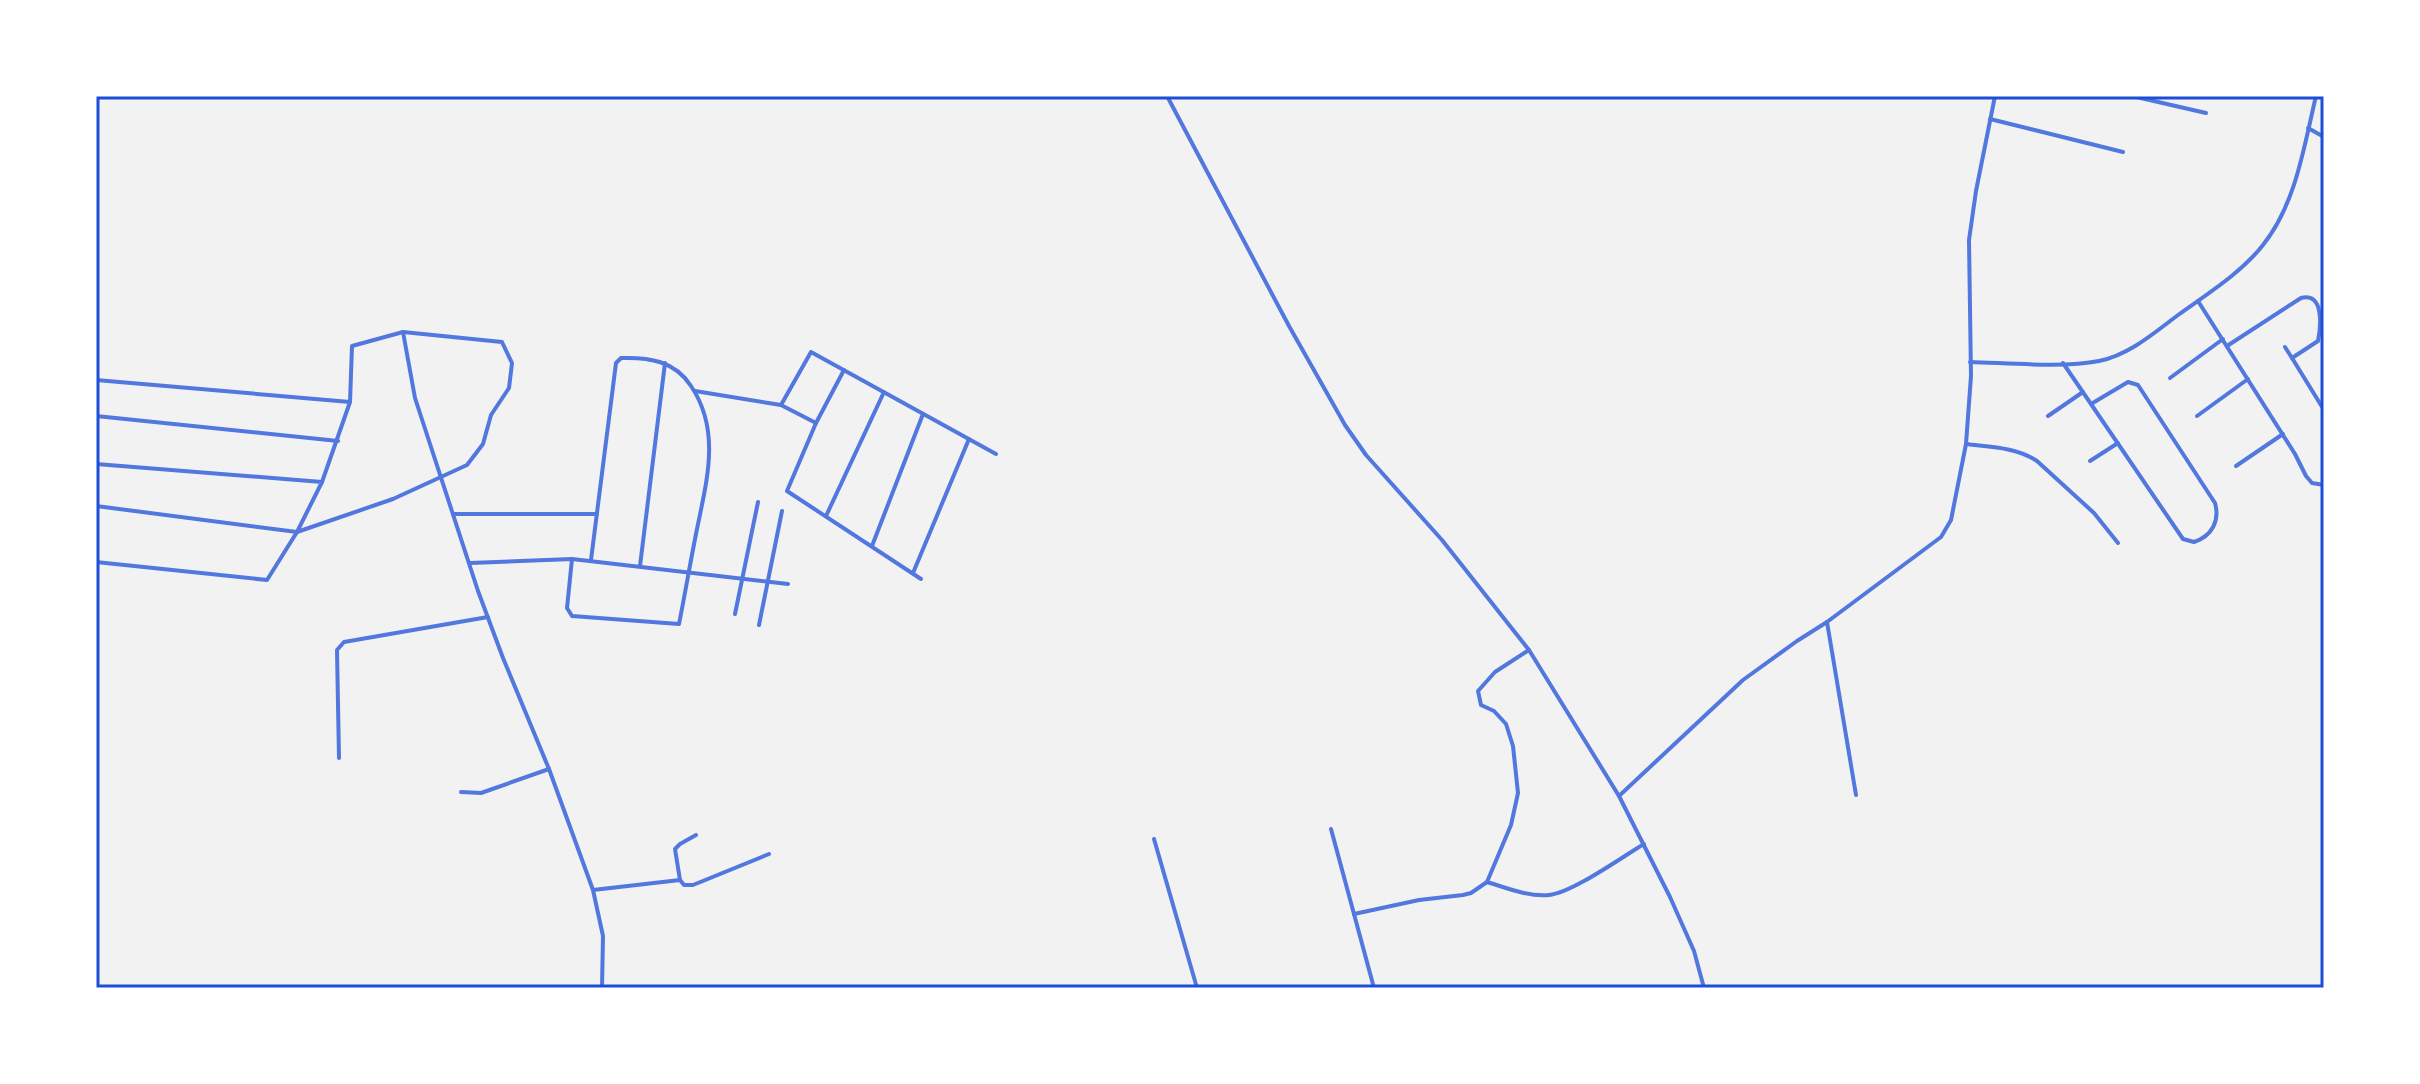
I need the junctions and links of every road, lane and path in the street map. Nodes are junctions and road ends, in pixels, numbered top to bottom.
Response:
1 (1167, 96) edge
2 (1995, 96) edge
3 (2132, 96) edge
4 (2316, 96) edge
5 (2206, 113) dead end
6 (1990, 119) junction
7 (2308, 128) junction
8 (2324, 137) edge
9 (2123, 152) dead end
10 (2198, 301) junction
11 (403, 332) junction
12 (2223, 339) junction
13 (2227, 346) junction
14 (2285, 347) dead end
15 (2292, 358) junction
16 (1970, 362) junction
17 (665, 363) junction
18 (2063, 363) junction
19 (844, 370) junction
20 (2170, 378) dead end
21 (2248, 379) junction
22 (96, 380) edge
23 (695, 391) junction
24 (884, 392) junction
25 (2083, 392) junction
26 (350, 402) junction
27 (2091, 404) junction
28 (781, 405) junction
29 (2324, 410) edge
30 (923, 414) junction
31 (96, 416) edge
32 (2048, 416) dead end
33 (2197, 416) dead end
34 (816, 423) junction
35 (2283, 434) junction
36 (969, 439) junction
37 (338, 441) junction
38 (2118, 443) junction
39 (1966, 444) junction
40 (996, 454) dead end
41 (2090, 461) dead end
42 (96, 464) edge
43 (2236, 466) dead end
44 (441, 478) junction
45 (322, 482) junction
46 (2324, 485) edge
47 (758, 502) dead end
48 (96, 506) edge
49 (782, 511) dead end
50 (453, 514) junction
51 (597, 514) junction
52 (826, 516) junction
53 (297, 532) junction
54 (2118, 543) dead end
55 (872, 546) junction
56 (572, 559) junction
57 (591, 560) junction
58 (96, 562) edge
59 (470, 563) junction
60 (640, 566) junction
61 (688, 573) junction
62 (913, 573) junction
63 (741, 579) junction
64 (921, 579) dead end
65 (768, 581) junction
66 (788, 584) dead end
67 (735, 614) dead end
68 (488, 617) junction
69 (1827, 622) junction
70 (759, 625) dead end
71 (1529, 650) junction
72 (339, 758) dead end
73 (549, 769) junction
74 (461, 792) dead end
75 (1856, 795) dead end
76 (1619, 796) junction
77 (1331, 829) dead end
78 (696, 835) dead end
79 (1154, 839) dead end
80 (1644, 844) junction
81 (769, 854) dead end
82 (680, 880) junction
83 (1487, 882) junction
84 (593, 890) junction
85 (1354, 914) junction
86 (602, 988) edge
87 (1197, 988) edge
88 (1374, 988) edge
89 (1704, 988) edge

1 - 71 street
2 - 6 street
3 - 5 street
4 - 7 street
6 - 9 street
6 - 16 street
7 - 8 street
7 - 10 street
10 - 12 street
10 - 18 street
11 - 26 street
11 - 44 street
11 - 44 street
12 - 13 street
12 - 20 street
13 - 15 street
13 - 21 street
14 - 15 street
15 - 29 street
16 - 18 street
16 - 39 street
17 - 23 street
17 - 51 street
17 - 60 street
18 - 25 street
19 - 24 street
19 - 28 street
19 - 34 street
21 - 33 street
21 - 35 street
22 - 26 street
23 - 28 street
23 - 61 street
24 - 30 street
24 - 52 street
25 - 27 street
25 - 32 street
26 - 37 street
27 - 38 street
27 - 38 street
28 - 34 street
30 - 36 street
30 - 55 street
31 - 37 street
34 - 52 street
35 - 43 street
35 - 46 street
36 - 40 street
36 - 62 street
37 - 45 street
38 - 41 street
39 - 54 street
39 - 69 street
42 - 45 street
44 - 50 street
44 - 53 street
45 - 53 street
47 - 63 street
48 - 53 street
49 - 65 street
50 - 51 street
50 - 59 street
51 - 57 street
52 - 55 street
53 - 58 street
55 - 62 street
56 - 57 street
56 - 59 street
56 - 61 street
57 - 60 street
59 - 68 street
60 - 61 street
61 - 63 street
62 - 64 street
63 - 65 street
63 - 67 street
65 - 66 street
65 - 70 street
68 - 72 street
68 - 73 street
69 - 75 street
69 - 76 street
71 - 76 street
71 - 83 street
73 - 74 street
73 - 84 street
76 - 80 street
77 - 85 street
78 - 82 street
79 - 87 street
80 - 83 street
80 - 89 street
81 - 82 street
82 - 84 street
83 - 85 street
84 - 86 street
85 - 88 street

